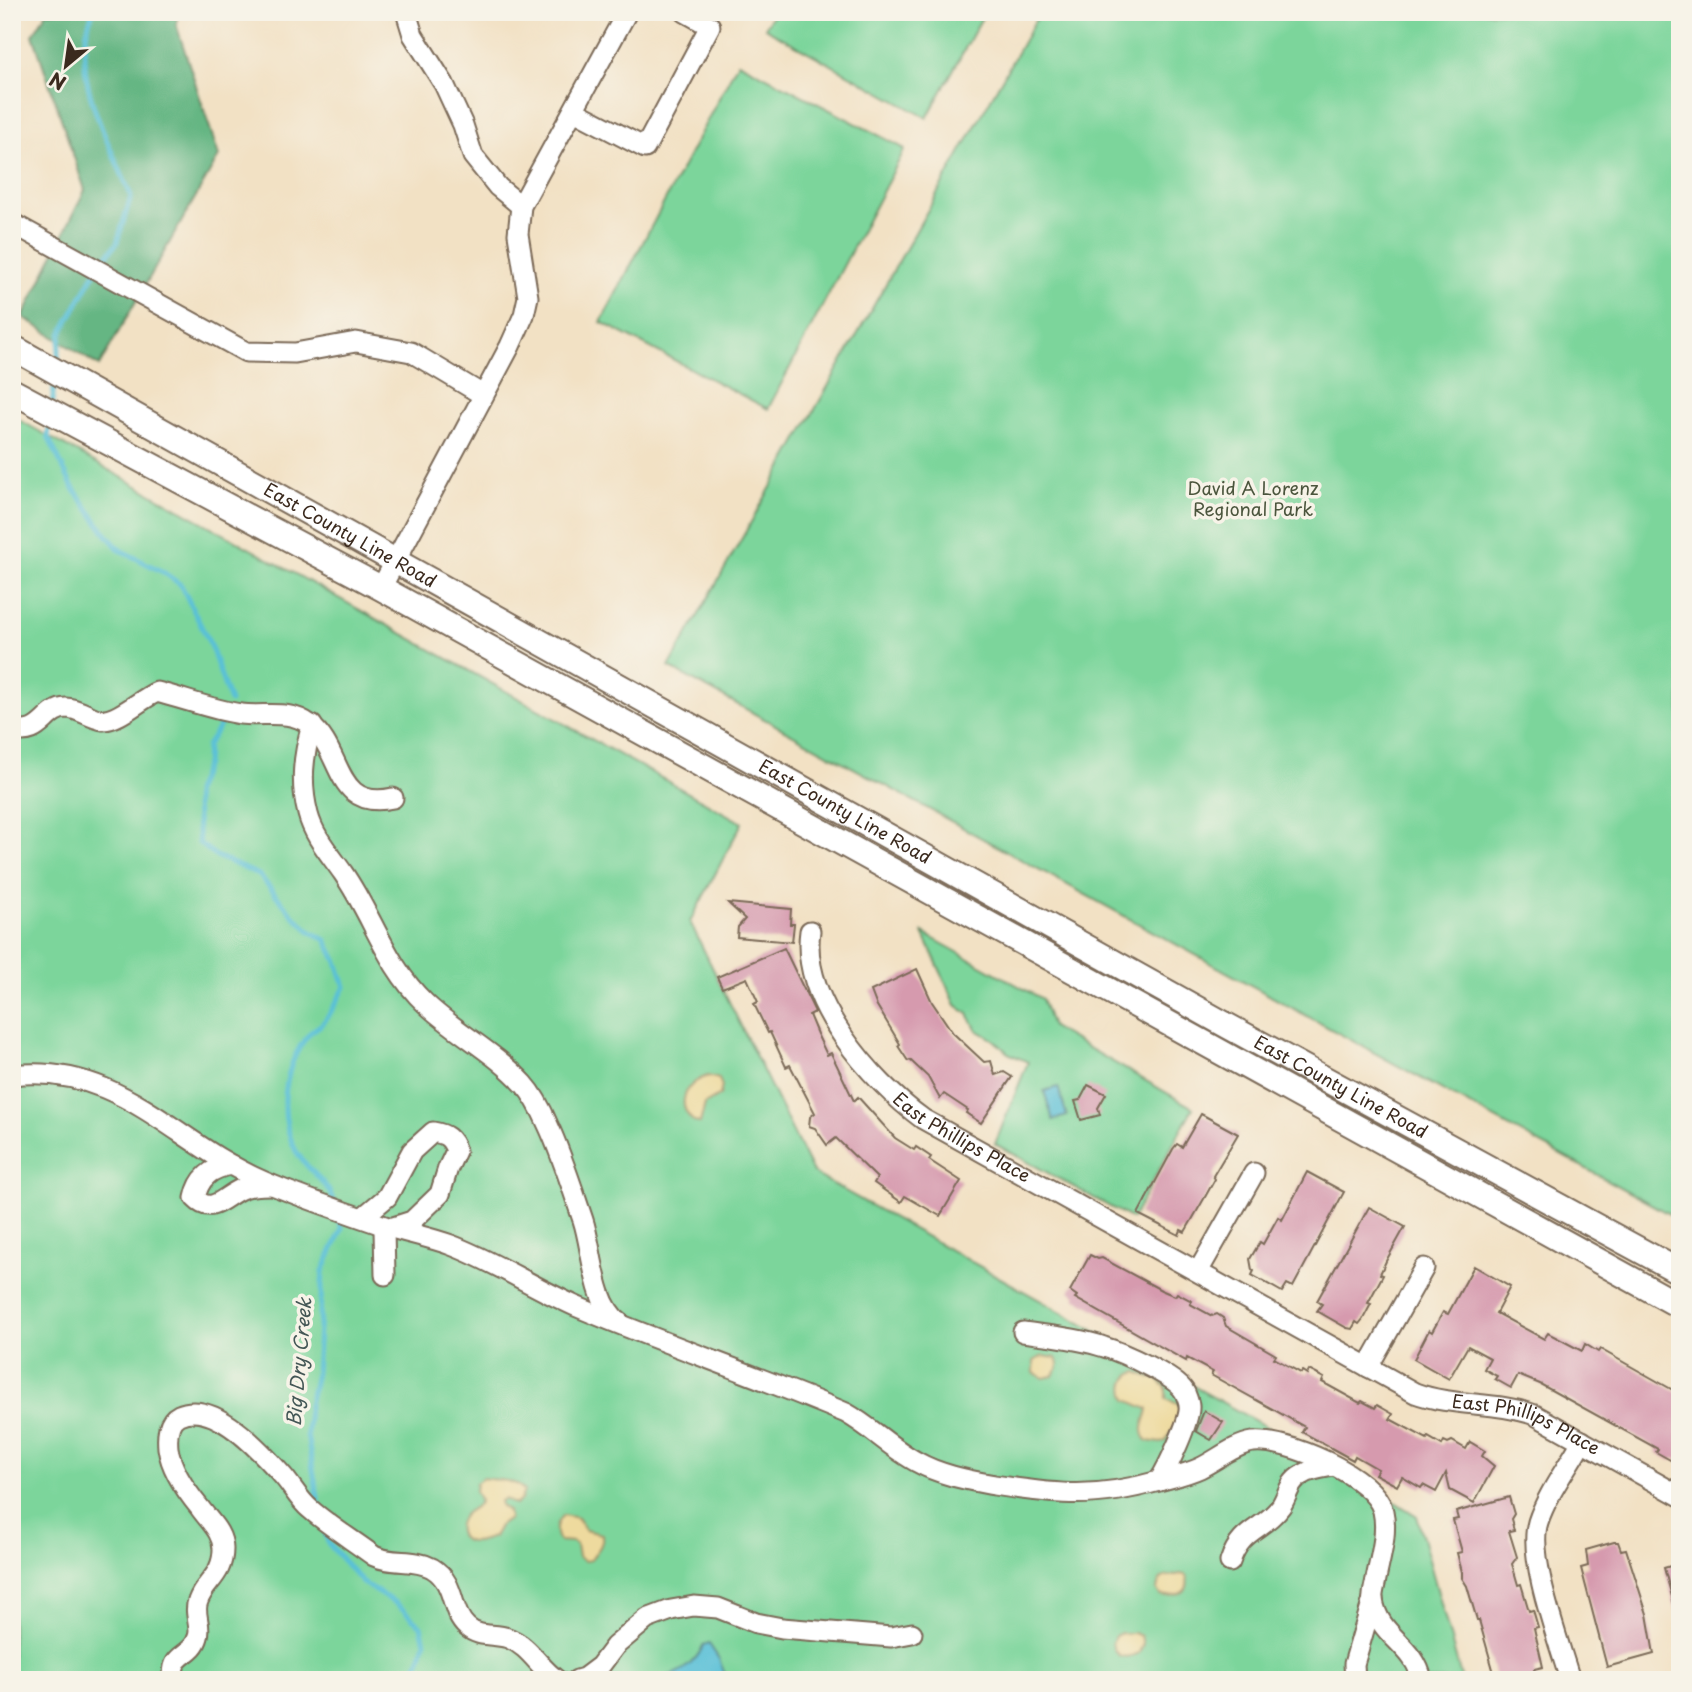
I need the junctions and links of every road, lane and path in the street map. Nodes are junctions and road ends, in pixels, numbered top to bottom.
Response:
1 (406, 12) edge
2 (627, 12) edge
3 (685, 12) edge
4 (573, 111) junction
5 (521, 206) junction
6 (12, 223) edge
7 (22, 352) edge
8 (19, 395) edge
9 (483, 395) junction
10 (396, 559) junction
11 (381, 588) junction
12 (312, 725) junction
13 (12, 729) edge
14 (393, 799) dead end
15 (810, 931) dead end
16 (12, 1075) edge
17 (231, 1165) junction
18 (1254, 1173) dead end
19 (271, 1185) junction
20 (363, 1217) junction
21 (389, 1227) junction
22 (1424, 1268) dead end
23 (1199, 1270) junction
24 (1680, 1272) edge
25 (385, 1275) dead end
26 (596, 1304) junction
27 (1680, 1306) edge
28 (1023, 1332) dead end
29 (1368, 1367) junction
30 (1582, 1441) junction
31 (1334, 1466) junction
32 (1159, 1480) junction
33 (1680, 1496) edge
34 (1230, 1562) dead end
35 (1373, 1599) junction
36 (912, 1633) dead end
37 (174, 1680) edge
38 (557, 1680) edge
39 (577, 1680) edge
40 (1355, 1680) edge
41 (1422, 1680) edge
42 (1570, 1680) edge

1 - 5 street
2 - 4 street
3 - 4 street
4 - 5 street
5 - 9 street
6 - 9 street
7 - 10 main road, East County Line Road
8 - 11 main road, East County Line Road
9 - 10 street
10 - 11 street
10 - 24 main road, East County Line Road
11 - 27 main road, East County Line Road
12 - 13 street
12 - 14 street
12 - 26 street
15 - 23 street, East Phillips Place
16 - 17 street
17 - 19 street
17 - 19 street
18 - 23 street
19 - 20 street
20 - 21 street
20 - 21 street
21 - 25 street
21 - 26 street
22 - 29 street
23 - 29 street, East Phillips Place
26 - 32 street
28 - 32 street
29 - 30 street, East Phillips Place
30 - 33 street, East Phillips Place
30 - 42 street
31 - 32 street
31 - 34 street
31 - 35 street
35 - 40 street
35 - 41 street
36 - 39 street
37 - 38 street

